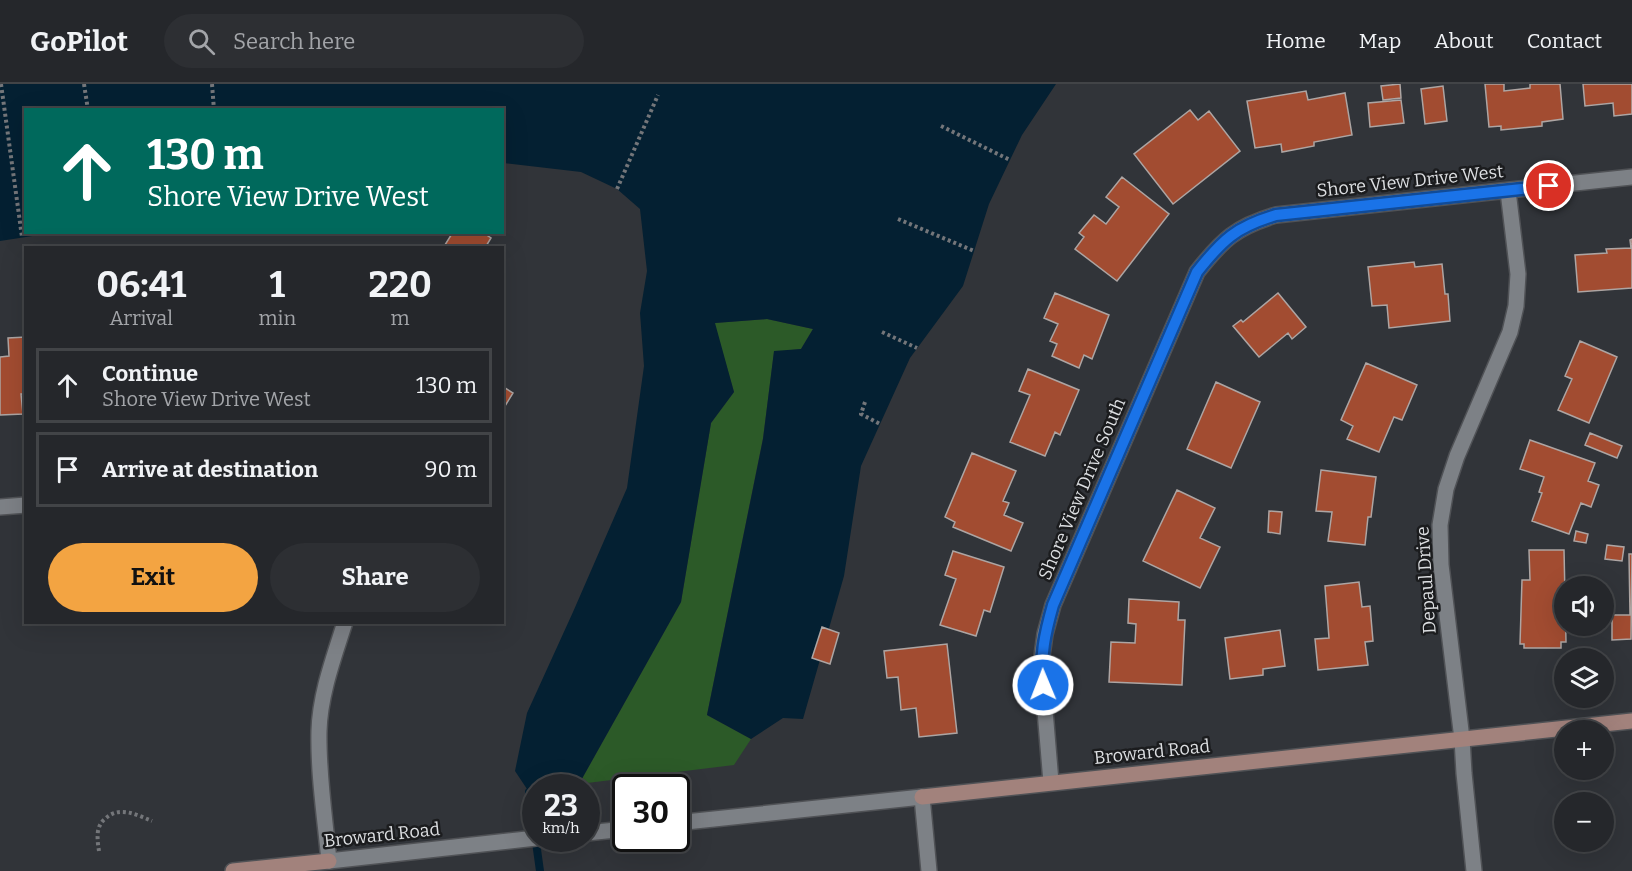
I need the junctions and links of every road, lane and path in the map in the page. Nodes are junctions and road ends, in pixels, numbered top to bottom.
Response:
1 (0, 84) edge
2 (84, 84) edge
3 (212, 84) edge
4 (658, 95) dead end
5 (88, 108) edge
6 (214, 108) edge
7 (941, 126) dead end
8 (1010, 159) dead end
9 (1632, 177) edge
10 (617, 189) dead end
11 (1508, 191) junction
12 (898, 219) dead end
13 (1232, 234) joint
14 (22, 237) dead end
15 (974, 251) dead end
16 (882, 332) dead end
17 (917, 348) dead end
18 (865, 402) dead end
19 (880, 424) dead end
20 (24, 505) edge
21 (0, 507) edge
22 (344, 624) edge
23 (1632, 721) edge
24 (1462, 739) junction
25 (1051, 782) junction
26 (922, 797) junction
27 (152, 821) dead end
28 (690, 822) edge
29 (522, 839) edge
30 (99, 851) dead end
31 (329, 861) junction
32 (233, 871) edge
33 (929, 871) edge
34 (1474, 871) edge

1 - 14 path
2 - 5 path
3 - 6 path
4 - 10 path
7 - 8 path
9 - 11 street, Shore View Drive West
11 - 13 street, Shore View Drive West
11 - 24 street, Depaul Drive
12 - 15 path
13 - 25 street, Shore View Drive South
16 - 17 path
18 - 19 path
20 - 21 street
22 - 31 street
23 - 24 main road, Broward Road
24 - 25 main road, Broward Road
24 - 34 street, Depaul Drive
25 - 26 main road, Broward Road
26 - 28 street, Broward Road
26 - 33 street
27 - 30 path
29 - 31 street, Broward Road
31 - 32 main road, Broward Road

